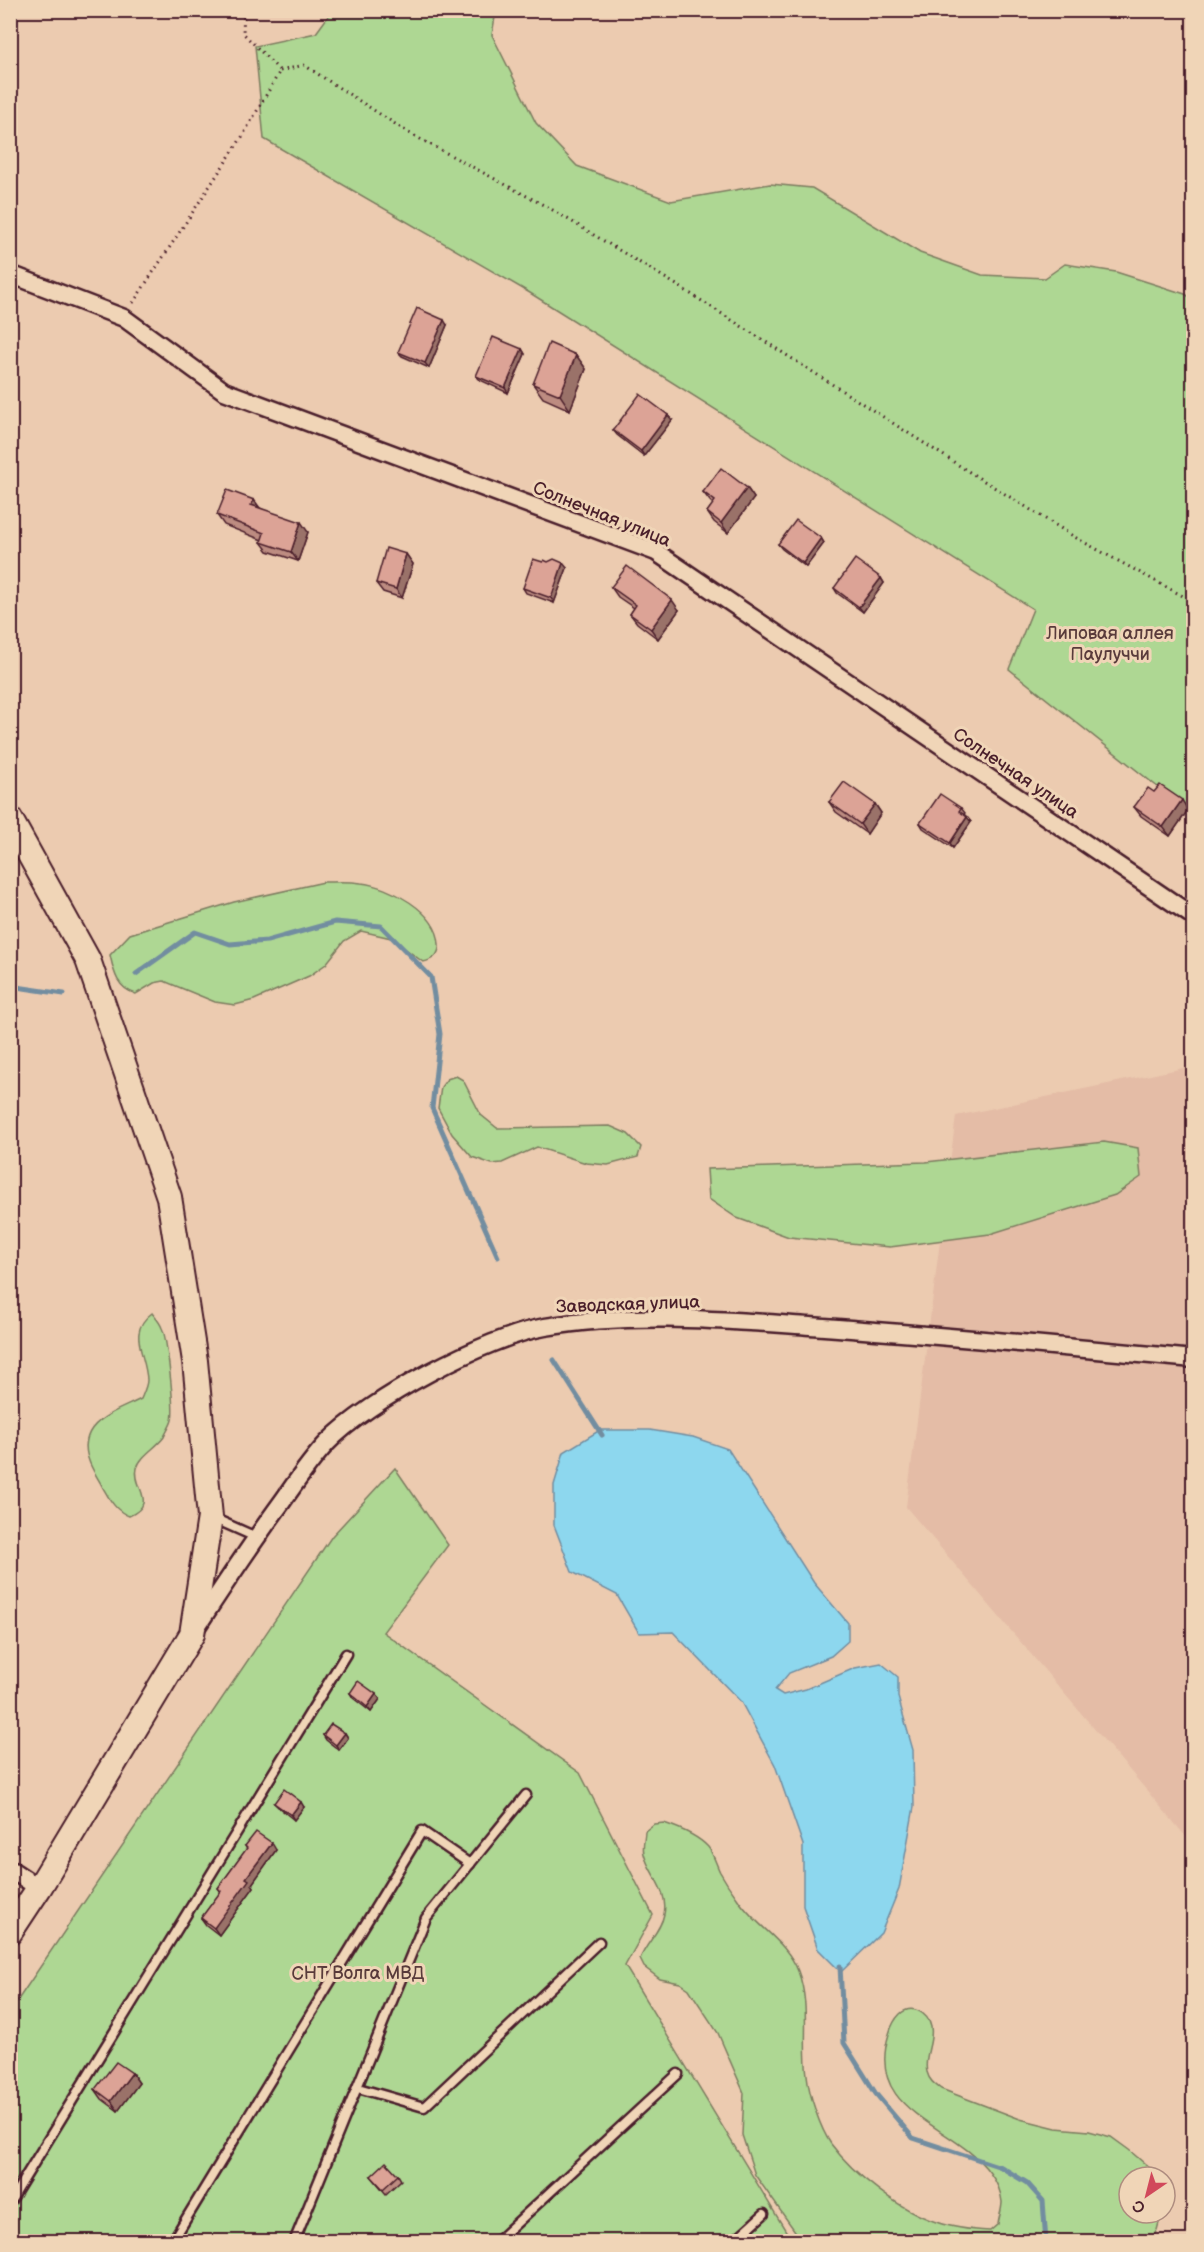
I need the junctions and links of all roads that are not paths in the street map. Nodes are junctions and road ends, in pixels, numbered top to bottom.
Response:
1 (10, 274) edge
2 (10, 819) edge
3 (1194, 916) edge
4 (1194, 1359) edge
5 (210, 1517) junction
6 (256, 1537) junction
7 (192, 1634) junction
8 (346, 1654) dead end
9 (526, 1795) dead end
10 (470, 1864) junction
11 (10, 1869) edge
12 (39, 1888) junction
13 (10, 1932) edge
14 (598, 1942) dead end
15 (678, 2074) dead end
16 (358, 2088) junction
17 (10, 2202) edge
18 (764, 2214) dead end
19 (172, 2241) edge
20 (294, 2241) edge
21 (496, 2241) edge
22 (733, 2241) edge

1 - 3 street, Солнечная улица
2 - 5 street
4 - 6 street, Заводская улица
5 - 6 lane
5 - 7 street
6 - 7 street, Заводская улица
7 - 12 street
8 - 17 lane
9 - 10 lane
10 - 16 lane
10 - 19 lane
11 - 12 street
12 - 13 street
14 - 16 lane
15 - 21 lane
16 - 20 lane
18 - 22 lane

